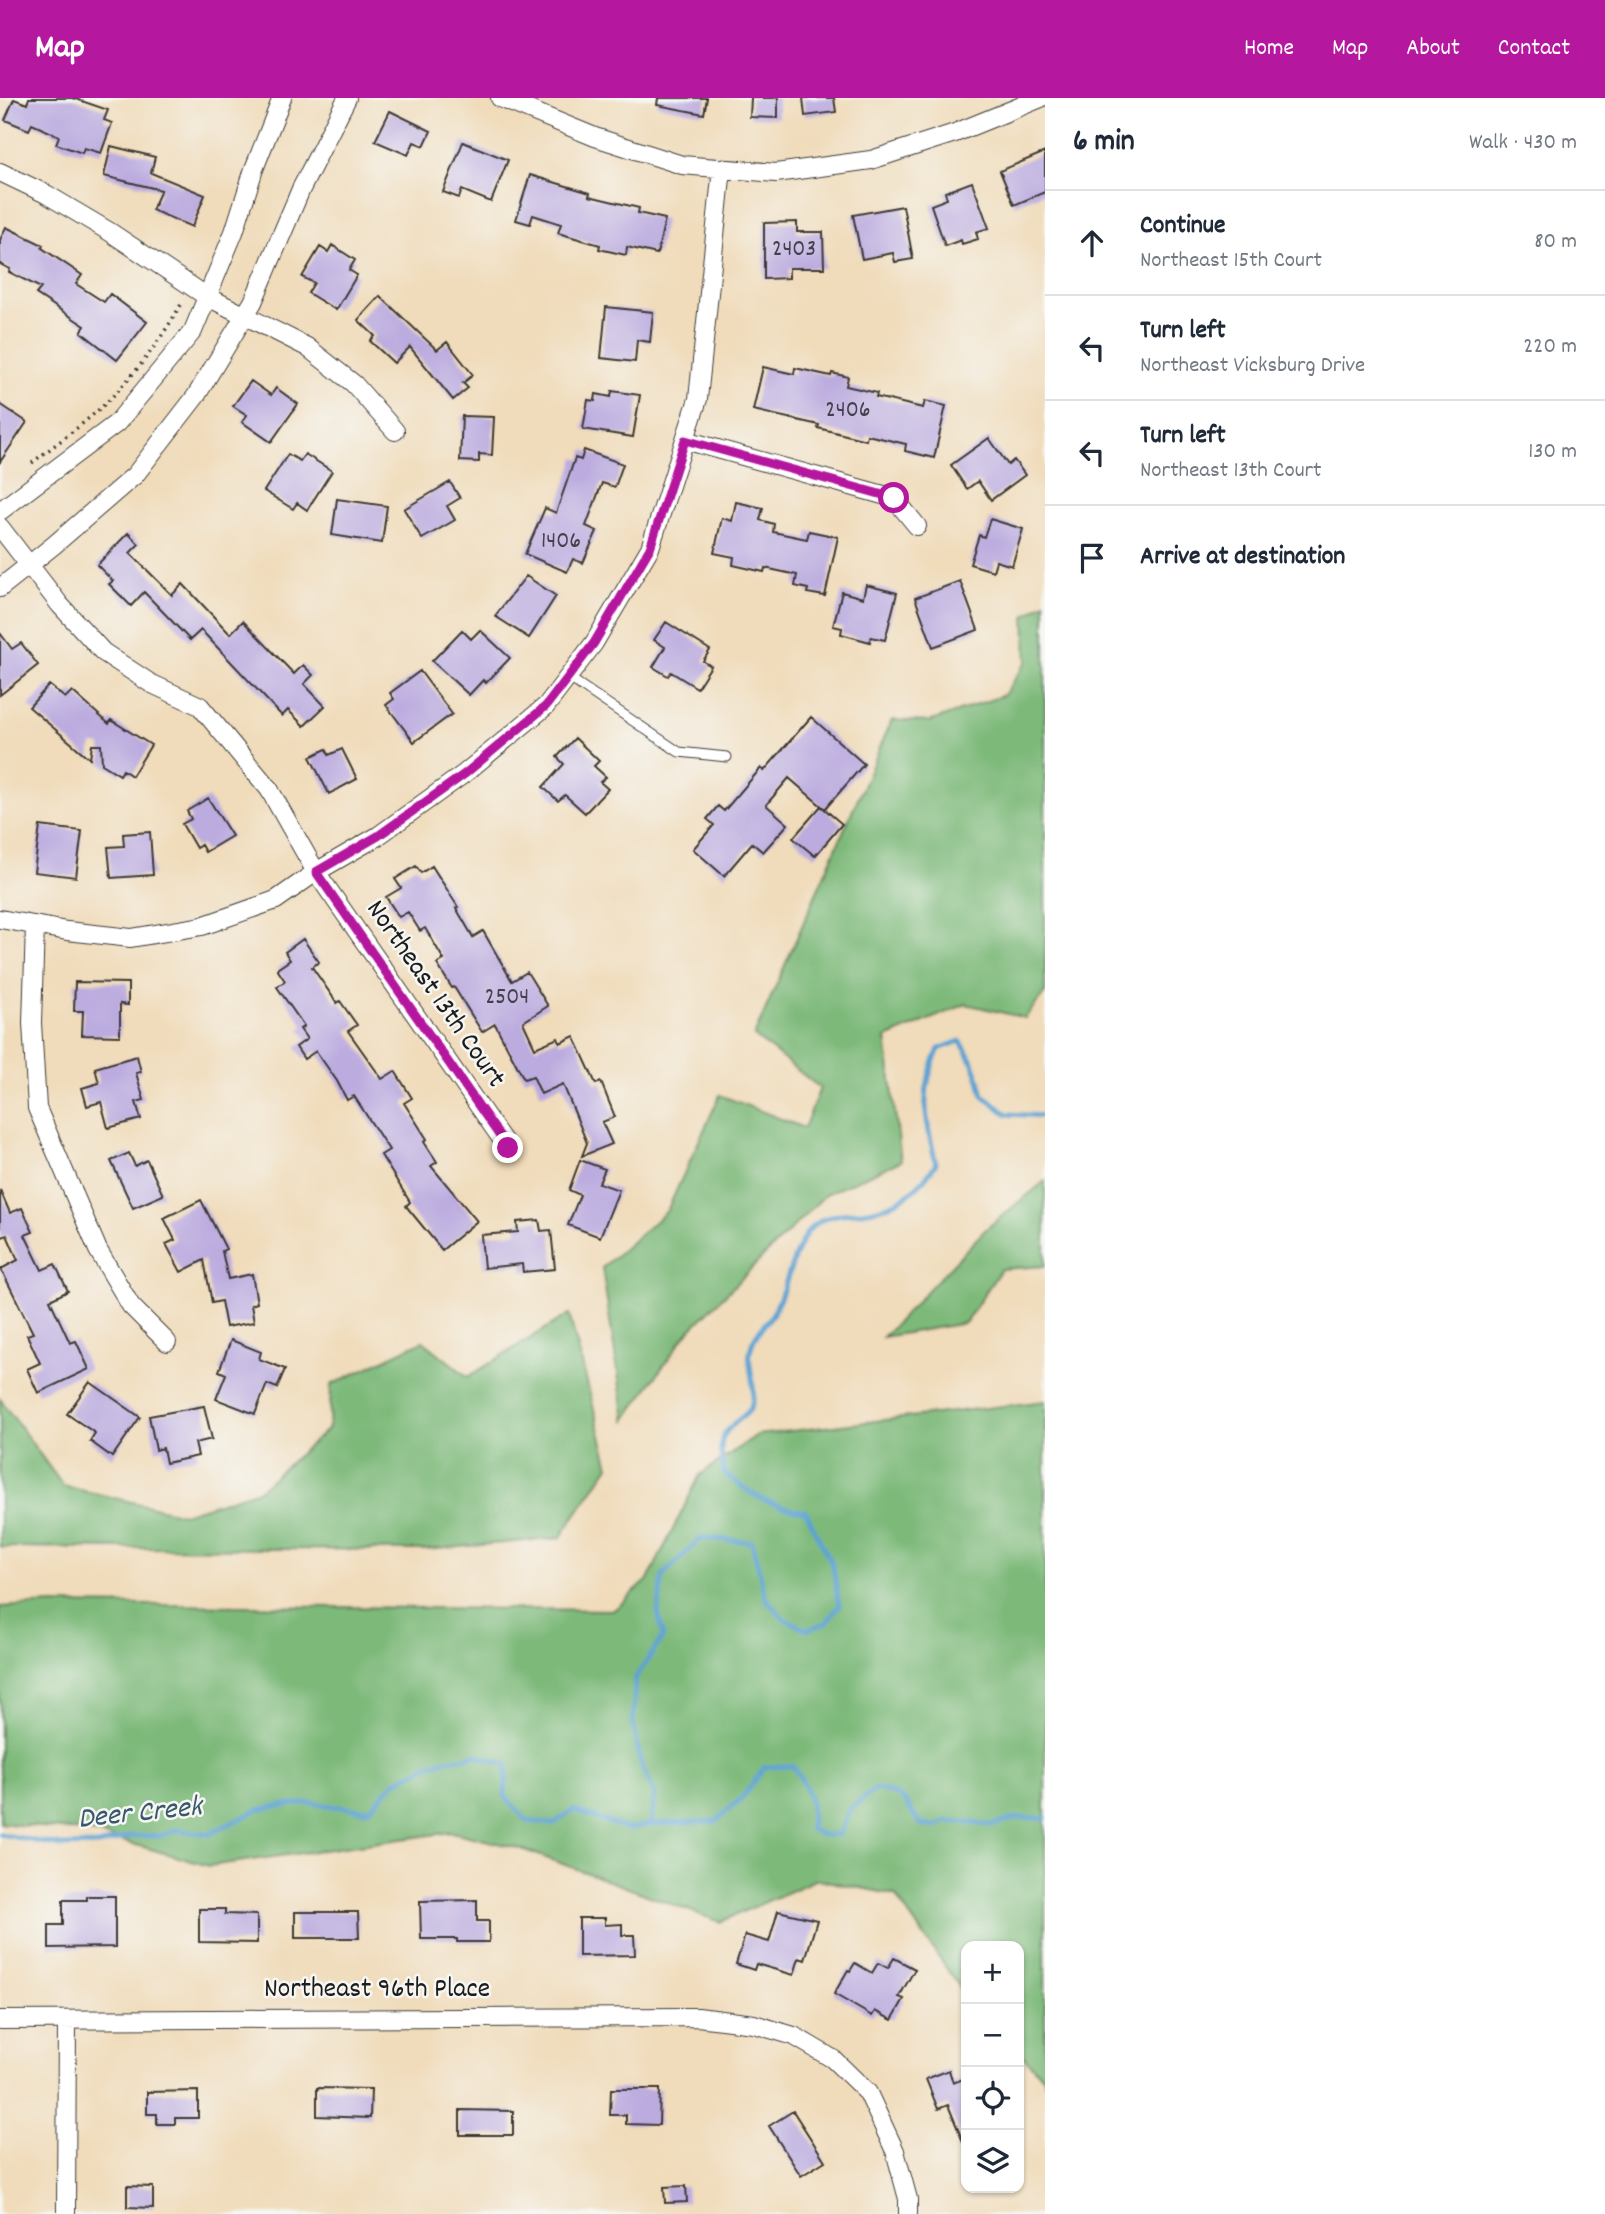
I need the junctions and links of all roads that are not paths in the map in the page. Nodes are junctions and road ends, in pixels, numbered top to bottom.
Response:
1 (282, 98) edge
2 (347, 98) edge
3 (500, 98) edge
4 (1041, 98) edge
5 (722, 169) junction
6 (0, 172) edge
7 (199, 291) junction
8 (245, 315) junction
9 (395, 431) dead end
10 (685, 440) junction
11 (0, 511) edge
12 (917, 526) dead end
13 (0, 527) edge
14 (29, 565) junction
15 (0, 588) edge
16 (568, 677) junction
17 (727, 757) dead end
18 (316, 872) junction
19 (0, 919) edge
20 (34, 925) junction
21 (508, 1148) dead end
22 (167, 1342) dead end
23 (0, 2020) edge
24 (67, 2020) junction
25 (66, 2214) edge
26 (908, 2214) edge

1 - 7 street
2 - 8 street
3 - 5 street
4 - 5 street
5 - 10 street
6 - 7 street
7 - 8 street
7 - 11 street
8 - 9 street
8 - 14 street
10 - 12 street
10 - 16 street
13 - 14 street, Northeast 13th Court
14 - 15 street
14 - 18 street, Northeast 13th Court
16 - 17 lane
16 - 18 street
18 - 20 street
18 - 21 street, Northeast 13th Court
19 - 20 street
20 - 22 street
23 - 24 street, Northeast 96th Place
24 - 25 street
24 - 26 street, Northeast 96th Place

